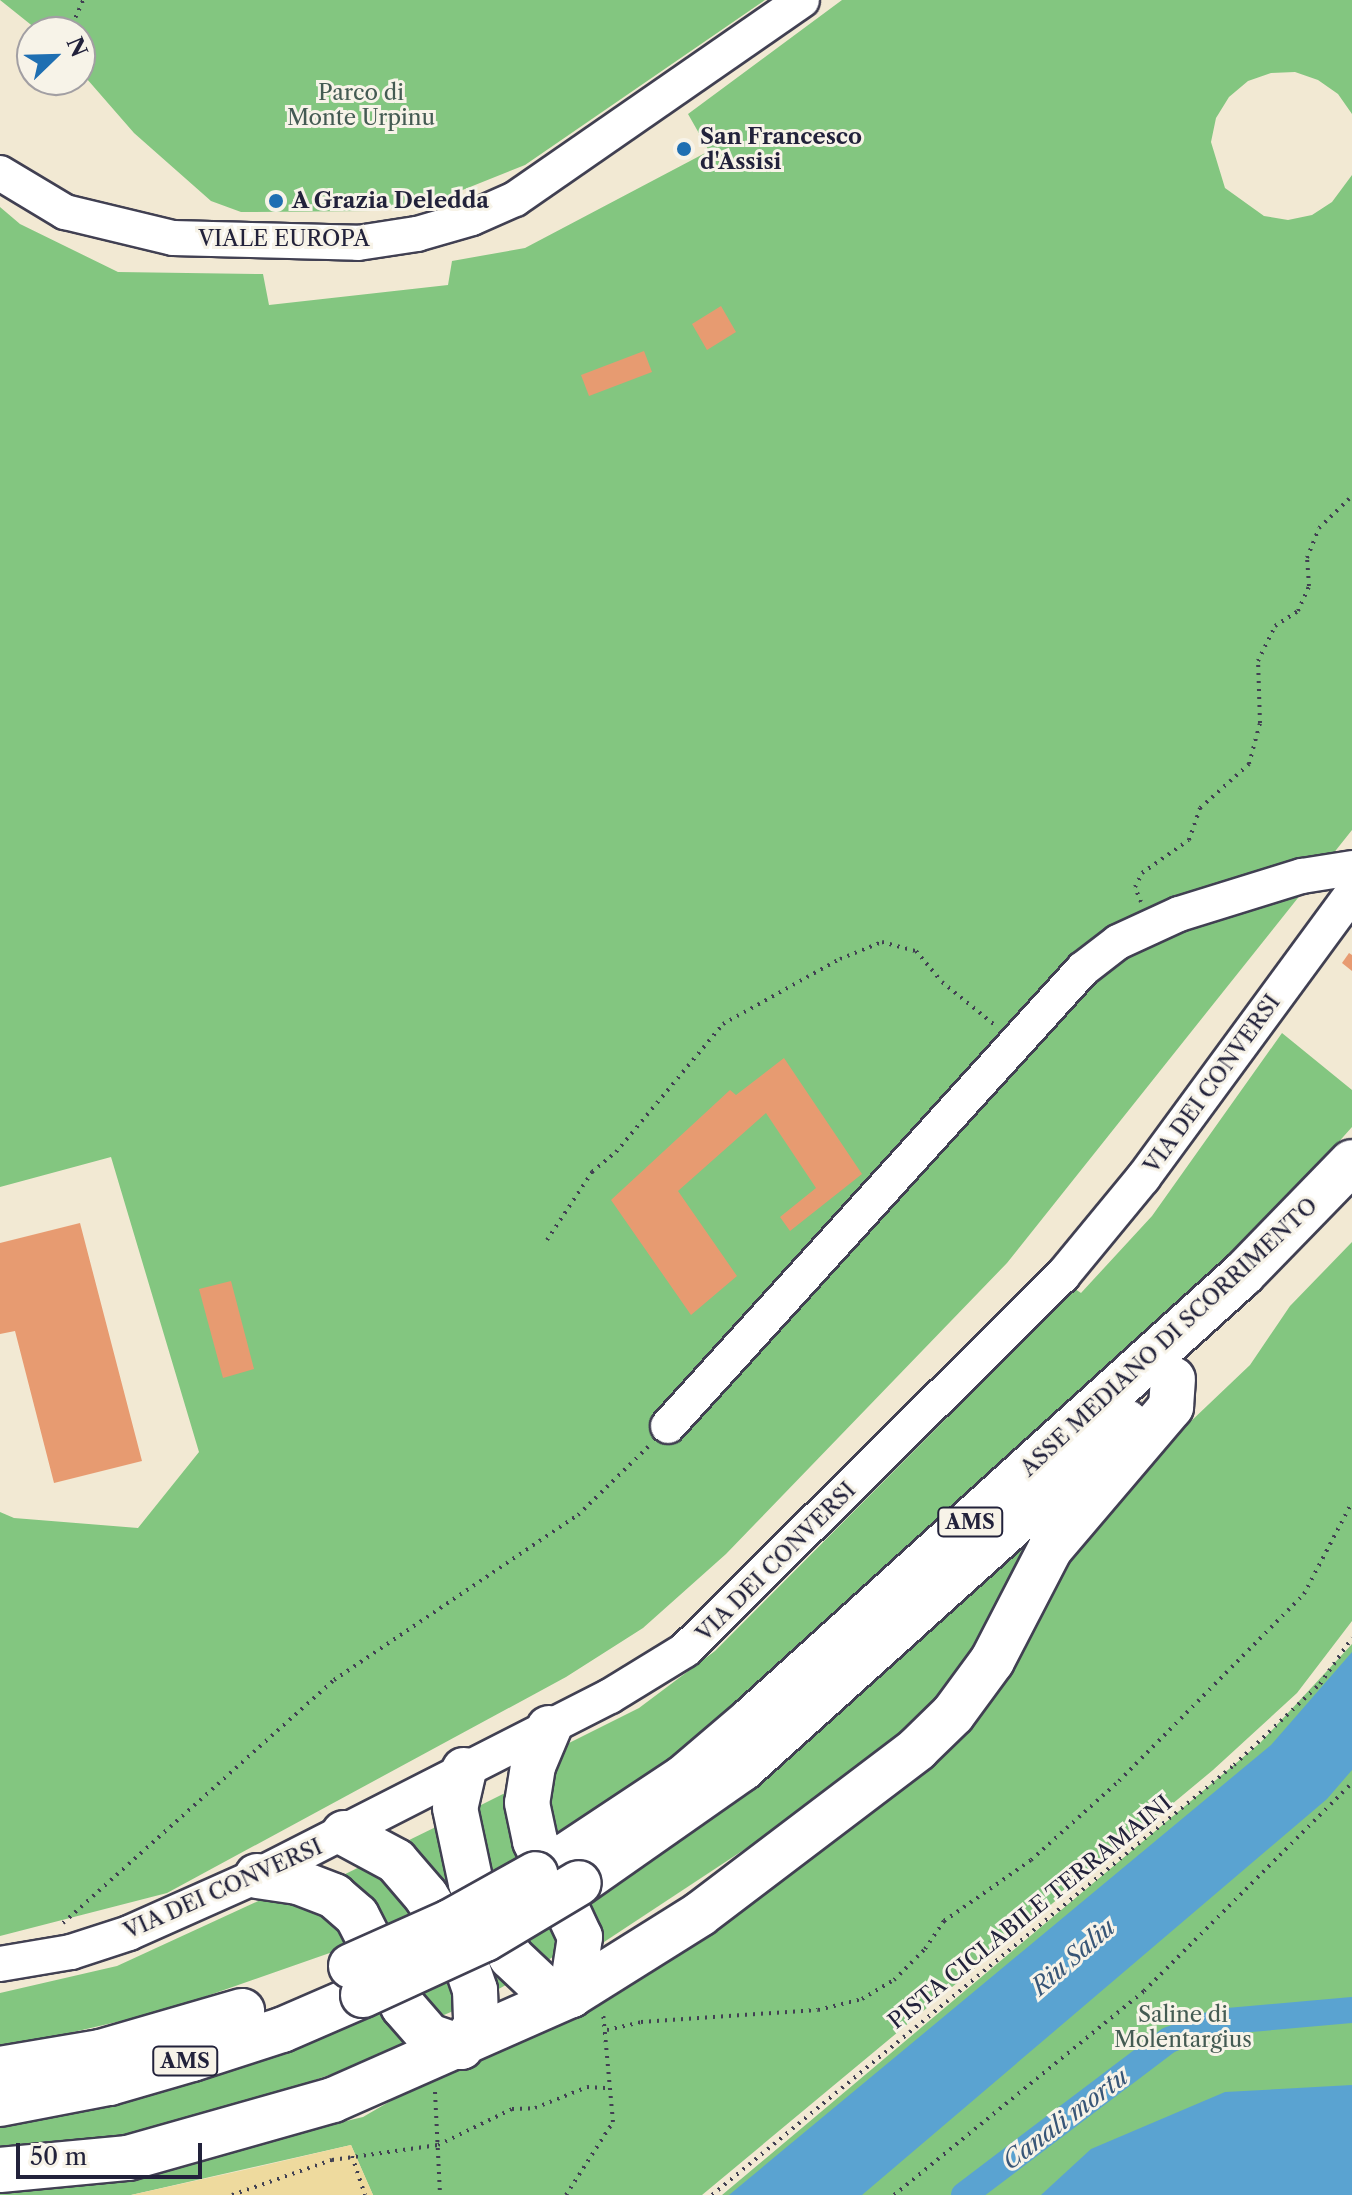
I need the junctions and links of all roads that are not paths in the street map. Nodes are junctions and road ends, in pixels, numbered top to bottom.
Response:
1 (802, 0) edge
2 (0, 173) edge
3 (1352, 868) edge
4 (1352, 894) edge
5 (1352, 1162) edge
6 (1352, 1208) edge
7 (1173, 1379) junction
8 (668, 1426) road end
9 (549, 1728) junction
10 (464, 1770) junction
11 (344, 1833) junction
12 (572, 1870) junction
13 (257, 1876) junction
14 (11, 1962) edge
15 (357, 1980) junction
16 (581, 1990) junction
17 (461, 2047) junction
18 (0, 2069) edge
19 (0, 2104) edge
20 (0, 2170) edge

1 - 2 street, VIALE EUROPA
3 - 8 street
4 - 9 street, VIA DEI CONVERSI
5 - 12 highway, ASSE MEDIANO DI SCORRIMENTO / AMS
6 - 7 highway, ASSE MEDIANO DI SCORRIMENTO / AMS
7 - 12 highway, ASSE MEDIANO DI SCORRIMENTO / AMS
7 - 16 highway
9 - 10 street, VIA DEI CONVERSI
9 - 16 highway
10 - 11 street, VIA DEI CONVERSI
10 - 16 highway
11 - 13 street, VIA DEI CONVERSI
11 - 17 highway
12 - 15 highway, ASSE MEDIANO DI SCORRIMENTO / AMS, bridge
13 - 14 street, VIA DEI CONVERSI
13 - 17 highway
15 - 18 highway, ASSE MEDIANO DI SCORRIMENTO / AMS
15 - 19 highway, ASSE MEDIANO DI SCORRIMENTO / AMS
16 - 17 highway
17 - 20 highway

